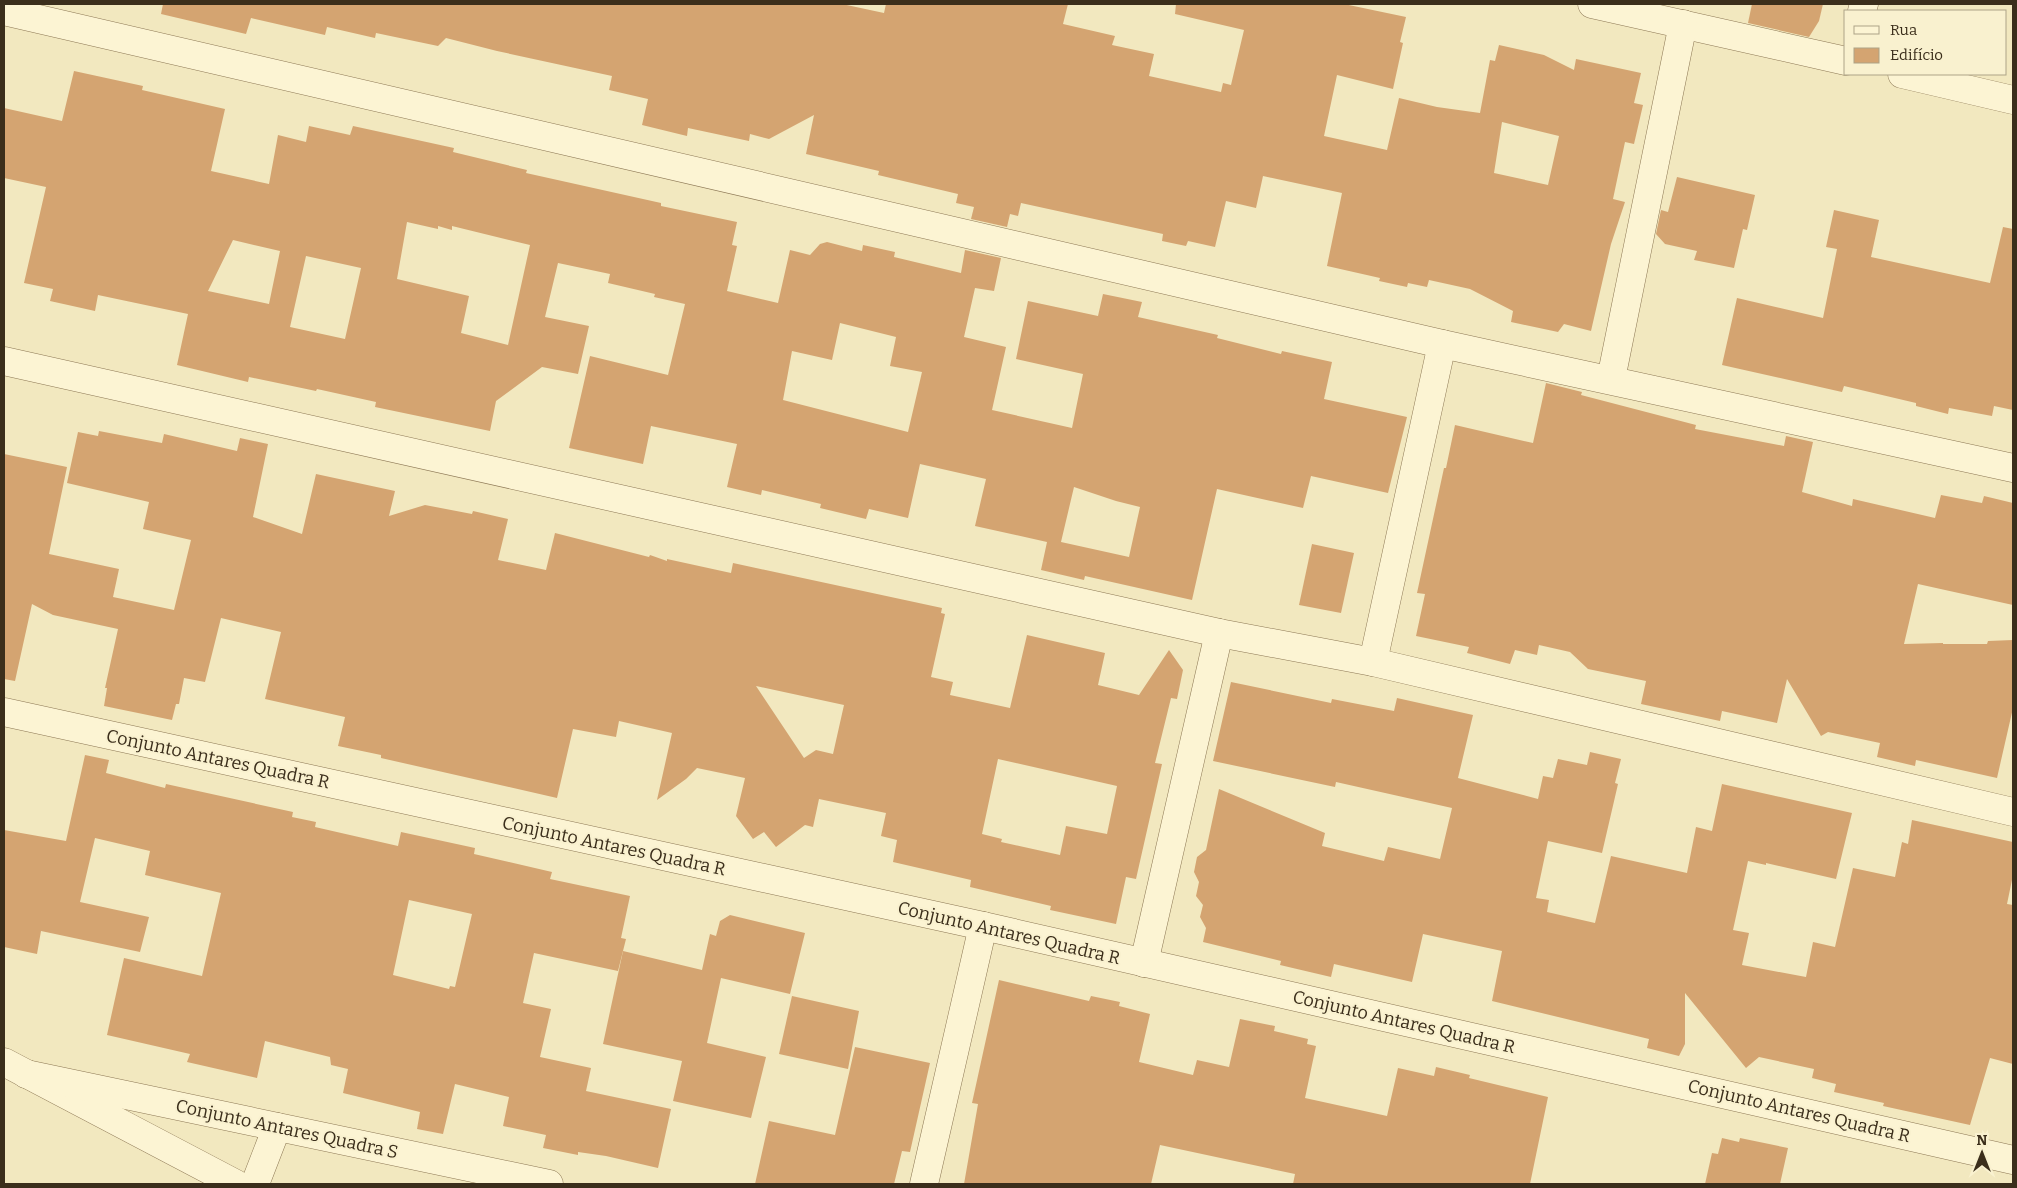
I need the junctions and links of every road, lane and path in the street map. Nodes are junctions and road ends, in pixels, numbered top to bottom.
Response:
1 (1592, 4) edge
2 (4, 10) edge
3 (1683, 24) junction
4 (1844, 60) edge
5 (1906, 75) edge
6 (2013, 100) edge
7 (1442, 344) junction
8 (4, 361) edge
9 (1611, 379) junction
10 (2013, 468) edge
11 (1219, 632) junction
12 (1372, 662) junction
13 (4, 712) edge
14 (2013, 812) edge
15 (983, 926) junction
16 (1144, 963) junction
17 (15, 1068) edge
18 (277, 1127) junction
19 (2013, 1160) edge
20 (236, 1184) edge
21 (255, 1184) edge
22 (548, 1184) edge
23 (924, 1184) edge

1 - 3 street
2 - 7 street
3 - 4 street
3 - 9 street
5 - 6 street
7 - 9 street
7 - 12 street
8 - 11 street
9 - 10 street
11 - 12 street
11 - 16 street
12 - 14 street
13 - 15 street, Conjunto Antares Quadra R
15 - 16 street, Conjunto Antares Quadra R
15 - 23 street
16 - 19 street, Conjunto Antares Quadra R
17 - 18 street, Conjunto Antares Quadra S
17 - 20 street
18 - 21 street
18 - 22 street, Conjunto Antares Quadra S

